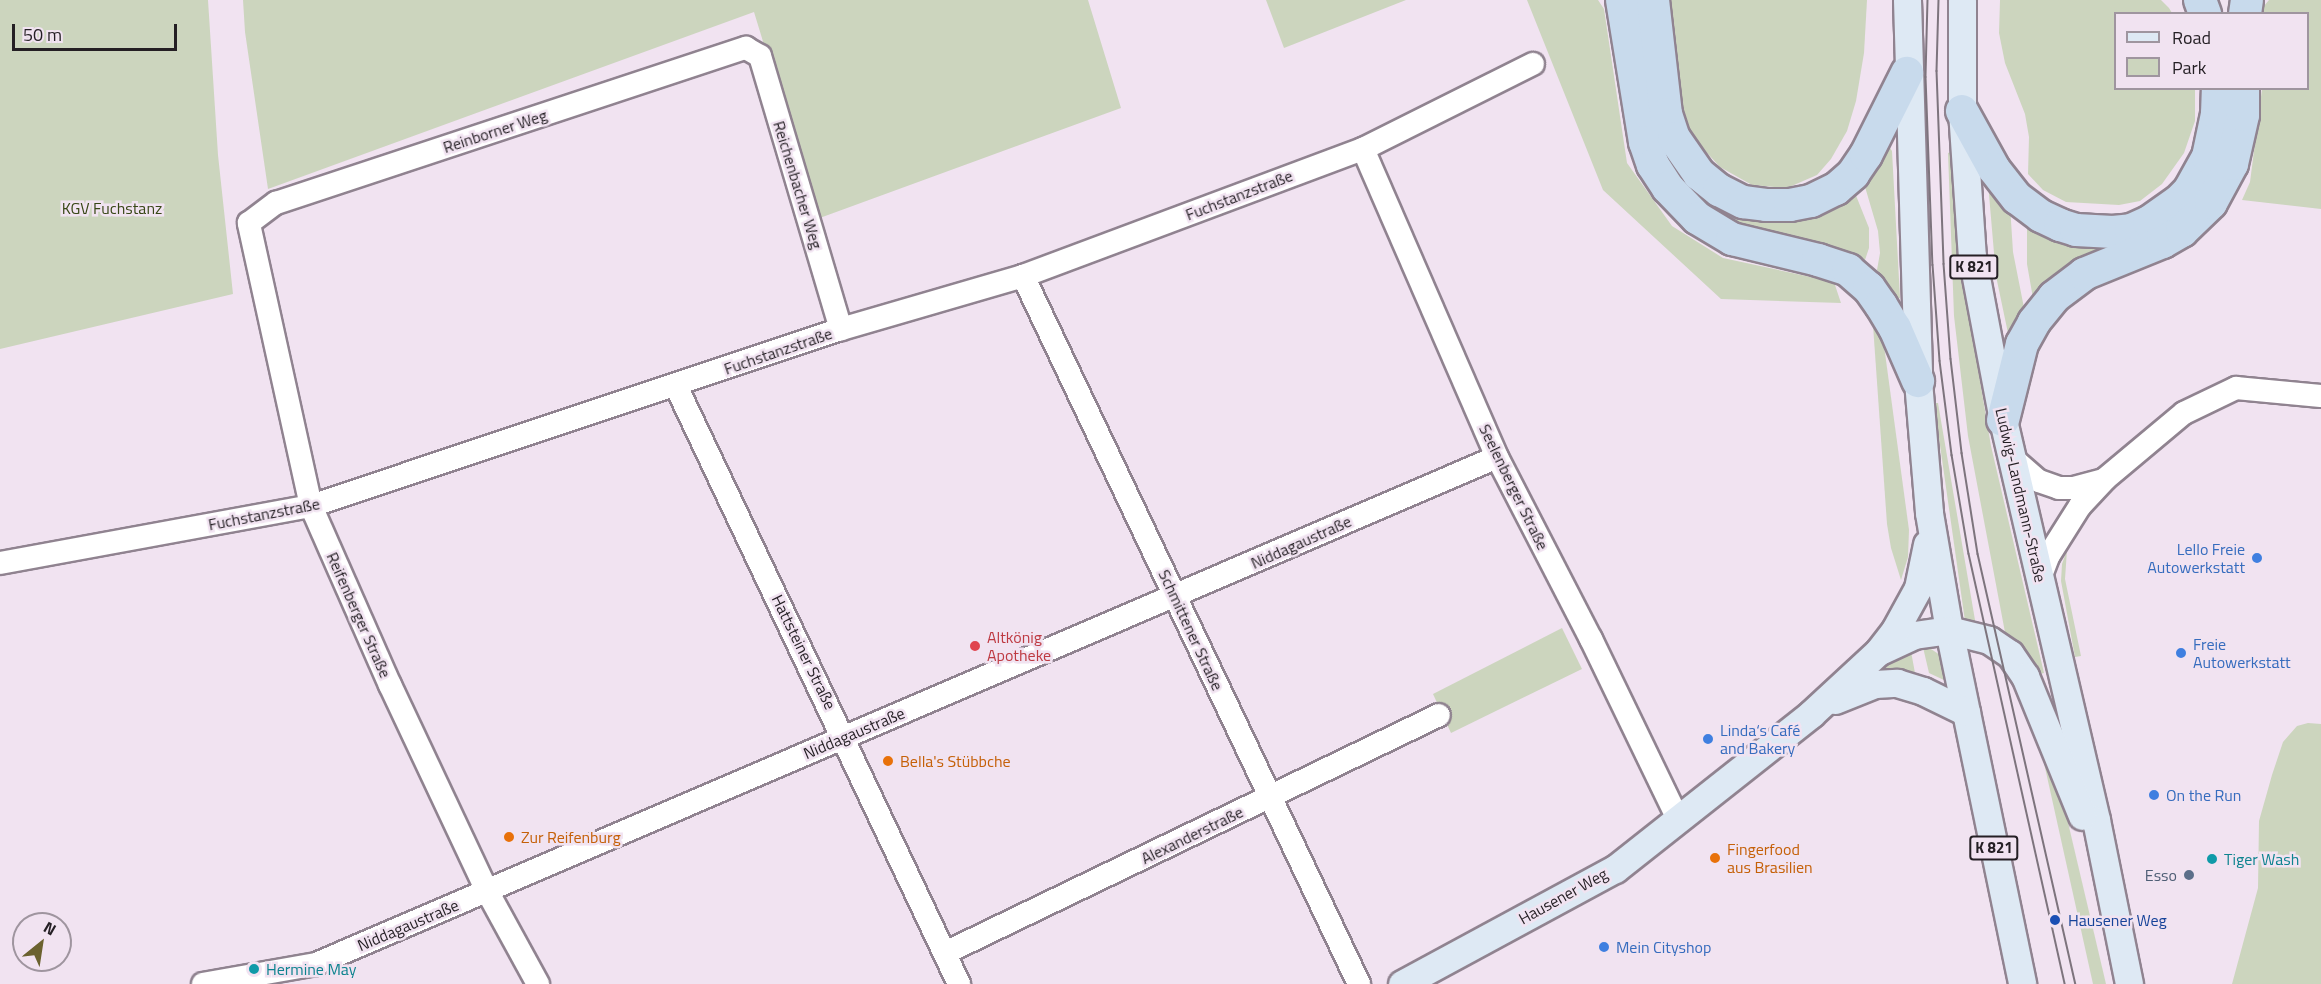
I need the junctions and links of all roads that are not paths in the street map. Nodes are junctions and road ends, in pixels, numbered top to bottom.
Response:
1 (1622, 0) edge
2 (1653, 0) edge
3 (1907, 0) edge
4 (1962, 0) edge
5 (746, 48) joint
6 (1533, 64) dead end
7 (1907, 73) junction
8 (2218, 90) edge
9 (2243, 90) edge
10 (1962, 111) junction
11 (1363, 149) junction
12 (249, 223) joint
13 (1023, 276) junction
14 (841, 329) junction
15 (1918, 381) junction
16 (676, 386) junction
17 (2321, 396) edge
18 (2003, 420) junction
19 (2010, 456) junction
20 (1497, 457) junction
21 (2105, 479) junction
22 (311, 506) junction
23 (1929, 513) junction
24 (0, 563) edge
25 (2040, 578) junction
26 (1176, 597) junction
27 (1949, 630) junction
28 (1878, 652) junction
29 (1966, 712) junction
30 (1811, 714) junction
31 (1439, 715) dead end
32 (844, 737) junction
33 (1269, 798) junction
34 (1678, 819) junction
35 (2107, 872) junction
36 (487, 891) junction
37 (945, 953) junction
38 (203, 984) edge
39 (538, 984) edge
40 (959, 984) edge
41 (1359, 984) edge
42 (1402, 984) edge
43 (2022, 984) edge
44 (2129, 984) edge

1 - 15 highway
2 - 7 highway
3 - 7 main road, K 821
4 - 10 main road, Ludwig-Landmann-Straße / K 821
5 - 12 street, Reinborner Weg
5 - 14 street, Reichenbacher Weg
6 - 11 street, Fuchstanzstraße
7 - 15 main road, K 821
8 - 10 highway
9 - 18 highway
10 - 18 main road, Ludwig-Landmann-Straße / K 821
11 - 13 street, Fuchstanzstraße
11 - 20 street, Seelenberger Straße
12 - 22 street, Reifenberger Straße
13 - 14 street, Fuchstanzstraße
13 - 26 street, Schmittener Straße
14 - 16 street, Fuchstanzstraße
15 - 23 main road, K 821
16 - 22 street, Fuchstanzstraße
16 - 32 street, Hattsteiner Straße
17 - 21 street
18 - 19 main road, Ludwig-Landmann-Straße / K 821
19 - 21 street
19 - 25 main road, Ludwig-Landmann-Straße / K 821
20 - 26 street, Niddagaustraße
20 - 34 street, Seelenberger Straße
21 - 25 street
22 - 24 street, Fuchstanzstraße
22 - 36 street, Reifenberger Straße
23 - 27 main road, K 821
23 - 28 main road
25 - 35 main road, Ludwig-Landmann-Straße / K 821
26 - 32 street, Niddagaustraße
26 - 33 street, Schmittener Straße
27 - 28 main road
27 - 29 main road, K 821
27 - 35 main road
28 - 30 main road, Hausener Weg
29 - 30 main road
29 - 43 main road, K 821
30 - 34 main road, Hausener Weg
31 - 33 street, Alexanderstraße
32 - 36 street, Niddagaustraße
32 - 37 street, Hattsteiner Straße
33 - 37 street, Alexanderstraße
33 - 41 street, Schmittener Straße
34 - 42 main road, Hausener Weg
35 - 44 main road, Ludwig-Landmann-Straße / K 821
36 - 38 street, Niddagaustraße
36 - 39 street, Reifenberger Straße
37 - 40 street, Hattsteiner Straße

